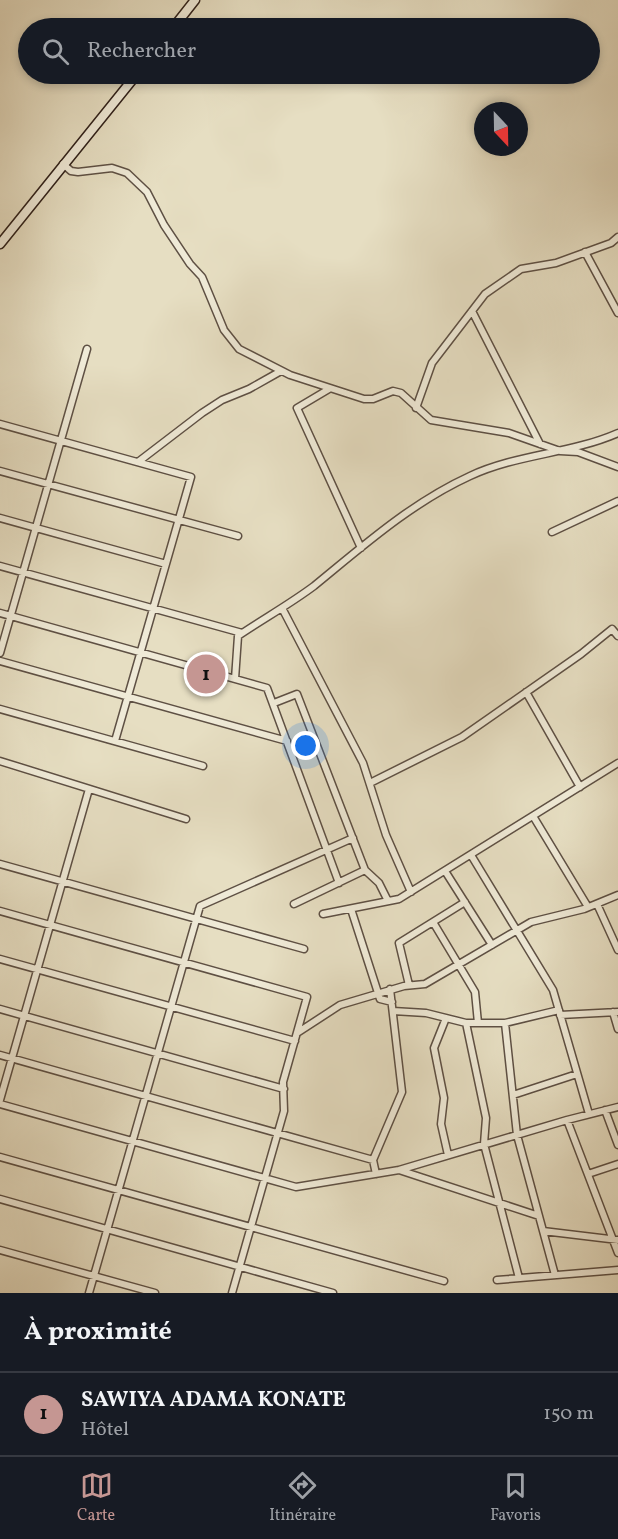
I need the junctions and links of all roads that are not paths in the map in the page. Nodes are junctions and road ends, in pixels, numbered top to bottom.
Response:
1 (195, 0) edge
2 (181, 18) edge
3 (129, 84) edge
4 (63, 164) junction
5 (618, 237) edge
6 (0, 244) edge
7 (585, 252) junction
8 (472, 311) junction
9 (618, 313) edge
10 (87, 349) dead end
11 (281, 371) junction
12 (329, 389) junction
13 (416, 408) junction
14 (0, 424) edge
15 (618, 433) edge
16 (61, 441) junction
17 (540, 444) junction
18 (560, 451) junction
19 (138, 462) junction
20 (618, 467) edge
21 (0, 471) edge
22 (48, 485) junction
23 (618, 501) edge
24 (0, 518) edge
25 (179, 519) junction
26 (36, 528) junction
27 (552, 532) dead end
28 (238, 536) dead end
29 (361, 548) junction
30 (166, 564) junction
31 (0, 566) edge
32 (23, 572) junction
33 (282, 608) junction
34 (153, 609) junction
35 (0, 613) edge
36 (11, 616) junction
37 (242, 633) junction
38 (618, 636) edge
39 (0, 653) edge
40 (141, 653) junction
41 (0, 661) edge
42 (235, 679) junction
43 (526, 692) junction
44 (128, 697) junction
45 (274, 703) junction
46 (0, 709) edge
47 (115, 741) junction
48 (287, 741) junction
49 (0, 761) edge
50 (618, 763) edge
51 (203, 766) dead end
52 (370, 783) junction
53 (580, 787) junction
54 (89, 789) junction
55 (533, 816) junction
56 (186, 819) dead end
57 (353, 838) junction
58 (327, 849) junction
59 (471, 855) junction
60 (0, 864) edge
61 (365, 870) junction
62 (445, 871) junction
63 (63, 882) junction
64 (339, 883) junction
65 (411, 892) junction
66 (618, 895) edge
67 (388, 901) junction
68 (465, 902) junction
69 (294, 904) dead end
70 (597, 904) junction
71 (588, 907) junction
72 (351, 909) junction
73 (0, 910) edge
74 (323, 914) dead end
75 (196, 919) junction
76 (433, 922) junction
77 (50, 925) junction
78 (516, 930) junction
79 (492, 945) junction
80 (304, 950) dead end
81 (618, 950) edge
82 (0, 958) edge
83 (184, 962) junction
84 (458, 965) junction
85 (38, 969) junction
86 (409, 985) junction
87 (390, 989) junction
88 (378, 993) junction
89 (392, 1002) junction
90 (171, 1006) junction
91 (0, 1009) edge
92 (393, 1011) junction
93 (615, 1012) edge
94 (559, 1013) junction
95 (24, 1016) junction
96 (446, 1018) junction
97 (466, 1023) junction
98 (478, 1023) junction
99 (505, 1023) junction
100 (618, 1029) edge
101 (297, 1034) junction
102 (295, 1041) junction
103 (158, 1054) junction
104 (0, 1055) edge
105 (12, 1058) junction
106 (577, 1074) junction
107 (284, 1089) junction
108 (513, 1095) junction
109 (146, 1096) junction
110 (0, 1102) edge
111 (618, 1107) edge
112 (605, 1110) junction
113 (589, 1114) junction
114 (567, 1120) junction
115 (278, 1133) junction
116 (517, 1135) junction
117 (132, 1141) junction
118 (484, 1144) junction
119 (618, 1145) edge
120 (448, 1155) junction
121 (0, 1157) edge
122 (373, 1160) junction
123 (618, 1164) edge
124 (399, 1170) junction
125 (376, 1174) junction
126 (588, 1174) junction
127 (265, 1178) junction
128 (118, 1190) junction
129 (0, 1199) edge
130 (499, 1203) junction
131 (539, 1216) junction
132 (251, 1227) junction
133 (107, 1229) junction
134 (543, 1231) junction
135 (615, 1239) edge
136 (0, 1250) edge
137 (618, 1253) edge
138 (240, 1267) junction
139 (618, 1270) edge
140 (555, 1275) junction
141 (94, 1276) junction
142 (519, 1278) junction
143 (497, 1280) dead end
144 (444, 1281) dead end
145 (89, 1293) edge
146 (155, 1293) edge
147 (232, 1293) edge
148 (333, 1293) edge

1 - 2 street
3 - 4 street
4 - 6 street
4 - 11 street
5 - 7 street
7 - 8 street
7 - 9 street
8 - 13 street
8 - 17 street
10 - 16 street
11 - 12 street
11 - 19 street
12 - 13 street
12 - 29 street
13 - 17 street
14 - 16 street
15 - 18 street
16 - 19 street
16 - 22 street
17 - 18 street
18 - 20 street
18 - 29 street
19 - 25 street
21 - 22 street
22 - 25 street
22 - 26 street
23 - 27 street
24 - 26 street
25 - 28 street
25 - 30 street
26 - 30 street
26 - 32 street
29 - 33 street
30 - 34 street
31 - 32 street
32 - 34 street
32 - 36 street
33 - 37 street
33 - 52 street
34 - 37 street
34 - 40 street
35 - 36 street
36 - 39 street
36 - 40 street
37 - 42 street
38 - 43 street
40 - 42 street
40 - 44 street
41 - 44 street
42 - 45 street
43 - 52 street
43 - 53 street
44 - 47 street
44 - 48 street
45 - 48 street
45 - 57 street
46 - 47 street
47 - 51 street
48 - 58 street
49 - 54 street
50 - 53 street
52 - 65 street
53 - 55 street
54 - 56 street
54 - 63 street
55 - 59 street
55 - 71 street
57 - 58 street
57 - 61 street
58 - 64 street
58 - 75 street
59 - 62 street
59 - 78 street
60 - 63 street
61 - 64 street
61 - 67 street
62 - 65 street
62 - 68 street
63 - 75 street
63 - 77 street
64 - 69 street
65 - 67 street
66 - 70 street
67 - 72 street
68 - 76 street
68 - 79 street
70 - 71 street
70 - 81 street
71 - 78 street
72 - 74 street
72 - 88 street
73 - 77 street
75 - 80 street
75 - 83 street
76 - 84 street
76 - 86 street
77 - 83 street
77 - 85 street
78 - 79 street
78 - 94 street
79 - 84 street
82 - 85 street
83 - 90 street
83 - 101 street
84 - 86 street
84 - 98 street
85 - 90 street
85 - 95 street
86 - 87 street
87 - 88 street
87 - 89 street
88 - 89 street
88 - 101 street
89 - 92 street
90 - 102 street
90 - 103 street
91 - 95 street
92 - 96 street
92 - 122 street
93 - 94 street
93 - 100 street
94 - 99 street
94 - 106 street
95 - 103 street
95 - 105 street
96 - 97 street
96 - 120 street
97 - 98 street
97 - 118 street
98 - 99 street
99 - 108 street
101 - 102 street
102 - 107 street
103 - 107 street
103 - 109 street
104 - 105 street
105 - 109 street
105 - 110 street
106 - 108 street
106 - 113 street
107 - 115 street
108 - 116 street
109 - 115 street
109 - 117 street
110 - 117 street
111 - 112 street
112 - 113 street
112 - 119 street
113 - 114 street
114 - 116 street
114 - 126 street
115 - 122 street
115 - 127 street
116 - 118 street
116 - 131 street
117 - 127 street
117 - 128 street
118 - 120 street
118 - 130 street
120 - 124 street
121 - 128 street
122 - 125 street
123 - 126 street
124 - 125 street
124 - 130 street
125 - 127 street
126 - 135 street
127 - 132 street
128 - 132 street
128 - 133 street
129 - 133 street
130 - 131 street
130 - 142 street
131 - 134 street
132 - 138 street
132 - 144 street
133 - 138 street
133 - 141 street
134 - 135 street
134 - 140 street
135 - 137 street
136 - 141 street
138 - 147 street
138 - 148 street
139 - 140 street
140 - 142 street
141 - 145 street
141 - 146 street
142 - 143 street

